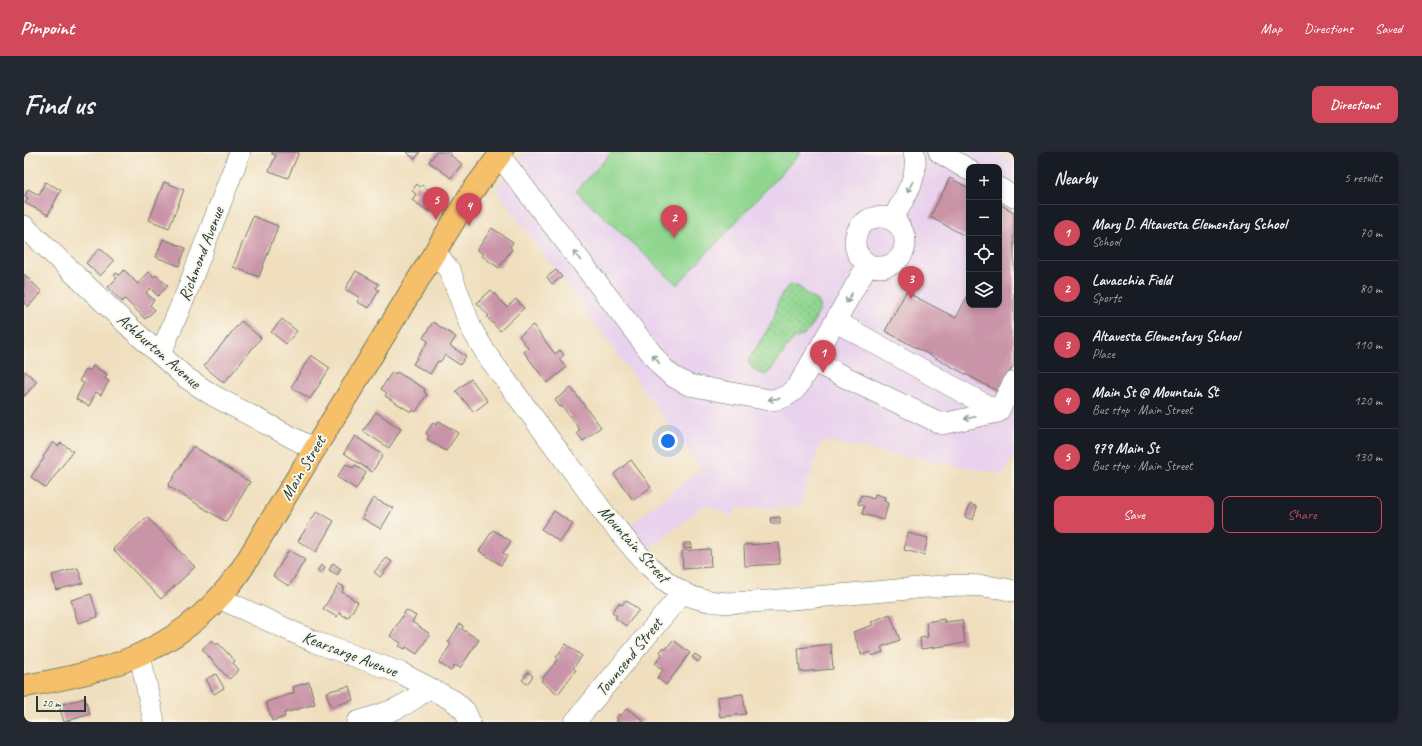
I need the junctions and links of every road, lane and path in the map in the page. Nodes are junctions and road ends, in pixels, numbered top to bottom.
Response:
1 (240, 152) edge
2 (914, 152) edge
3 (939, 152) edge
4 (501, 154) edge
5 (966, 168) edge
6 (1002, 190) edge
7 (1014, 196) edge
8 (892, 220) junction
9 (24, 226) edge
10 (435, 252) junction
11 (868, 264) junction
12 (836, 321) junction
13 (160, 355) junction
14 (812, 361) junction
15 (1014, 382) edge
16 (998, 412) junction
17 (314, 449) junction
18 (1014, 591) edge
19 (683, 592) junction
20 (219, 598) junction
21 (140, 655) junction
22 (24, 686) edge
23 (428, 687) junction
24 (154, 722) edge
25 (357, 722) edge
26 (470, 722) edge
27 (575, 722) edge

1 - 13 street, Richmond Avenue
2 -> 8 street
3 - 5 street
4 - 10 main road, Main Street
14 -> 4 street
6 - 7 street
8 - 11 street
8 - 11 street
9 - 13 street, Ashburton Avenue
10 - 17 main road, Main Street
10 - 19 street, Mountain Street
11 -> 12 street
12 - 14 street
12 - 16 street
13 - 17 street, Ashburton Avenue
16 -> 14 street
15 - 16 street
17 - 20 main road, Main Street
18 - 19 street, Mountain Street
19 - 27 street, Townsend Street
20 - 21 main road, Main Street
20 - 23 street, Kearsarge Avenue
21 - 22 main road, Main Street
21 - 24 street
23 - 25 street
23 - 26 street, Kearsarge Avenue

